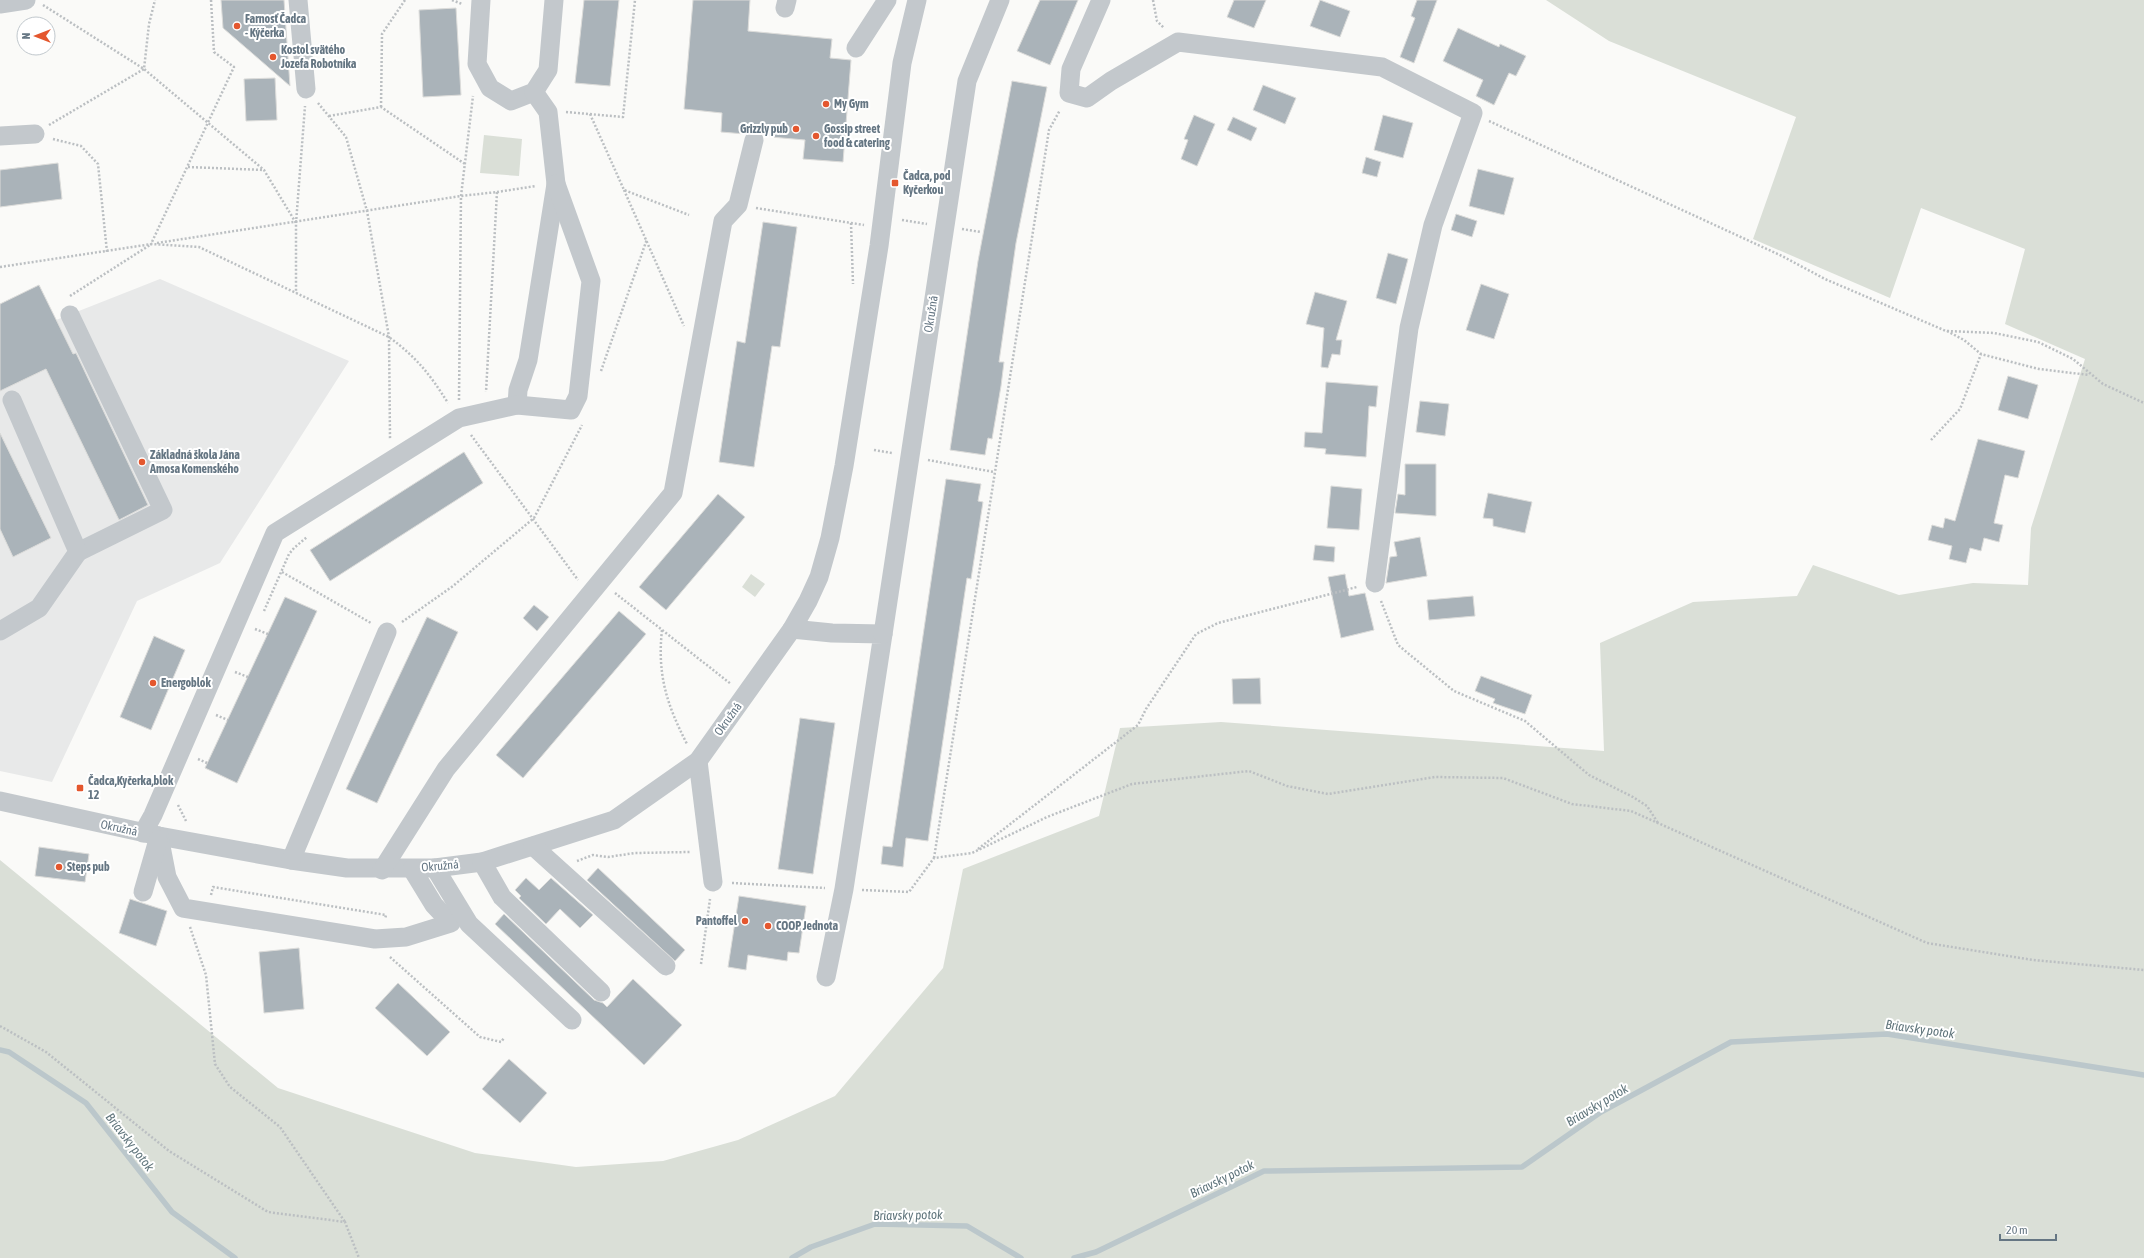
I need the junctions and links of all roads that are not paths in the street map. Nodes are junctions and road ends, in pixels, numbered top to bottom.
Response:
1 (298, 0) edge
2 (481, 0) edge
3 (554, 0) edge
4 (887, 0) edge
5 (917, 0) edge
6 (1000, 0) edge
7 (1101, 0) edge
8 (33, 2) edge
9 (0, 4) edge
10 (856, 48) dead end
11 (306, 89) road end
12 (534, 92) junction
13 (35, 134) road end
14 (0, 136) edge
15 (754, 140) dead end
16 (556, 184) junction
17 (70, 315) road end
18 (12, 400) dead end
19 (517, 405) junction
20 (78, 552) junction
21 (1375, 583) road end
22 (792, 629) junction
23 (0, 631) edge
24 (387, 632) road end
25 (882, 634) junction
26 (698, 761) junction
27 (0, 802) edge
28 (151, 835) junction
29 (533, 846) junction
30 (291, 860) junction
31 (482, 862) junction
32 (412, 868) junction
33 (435, 868) junction
34 (382, 870) junction
35 (712, 882) road end
36 (143, 892) dead end
37 (666, 966) dead end
38 (826, 977) dead end
39 (601, 992) dead end
40 (572, 1020) dead end

1 - 11 street
2 - 12 street
3 - 12 street
4 - 10 street
5 - 22 street, Okružná
6 - 25 street, Okružná
7 - 21 street
8 - 9 street
12 - 16 street
13 - 14 street
15 - 34 street
16 - 19 street
16 - 19 street
17 - 20 street
18 - 20 street
19 - 28 street
20 - 23 street
22 - 25 street
22 - 26 street, Okružná
24 - 30 street
25 - 38 street, Okružná
26 - 29 street, Okružná
26 - 35 street
27 - 28 street, Okružná
28 - 30 street, Okružná
28 - 32 street
28 - 36 street
29 - 31 street, Okružná
29 - 37 street
30 - 34 street, Okružná
31 - 33 street, Okružná
31 - 39 street
32 - 33 street, Okružná
32 - 34 street, Okružná
33 - 40 street

